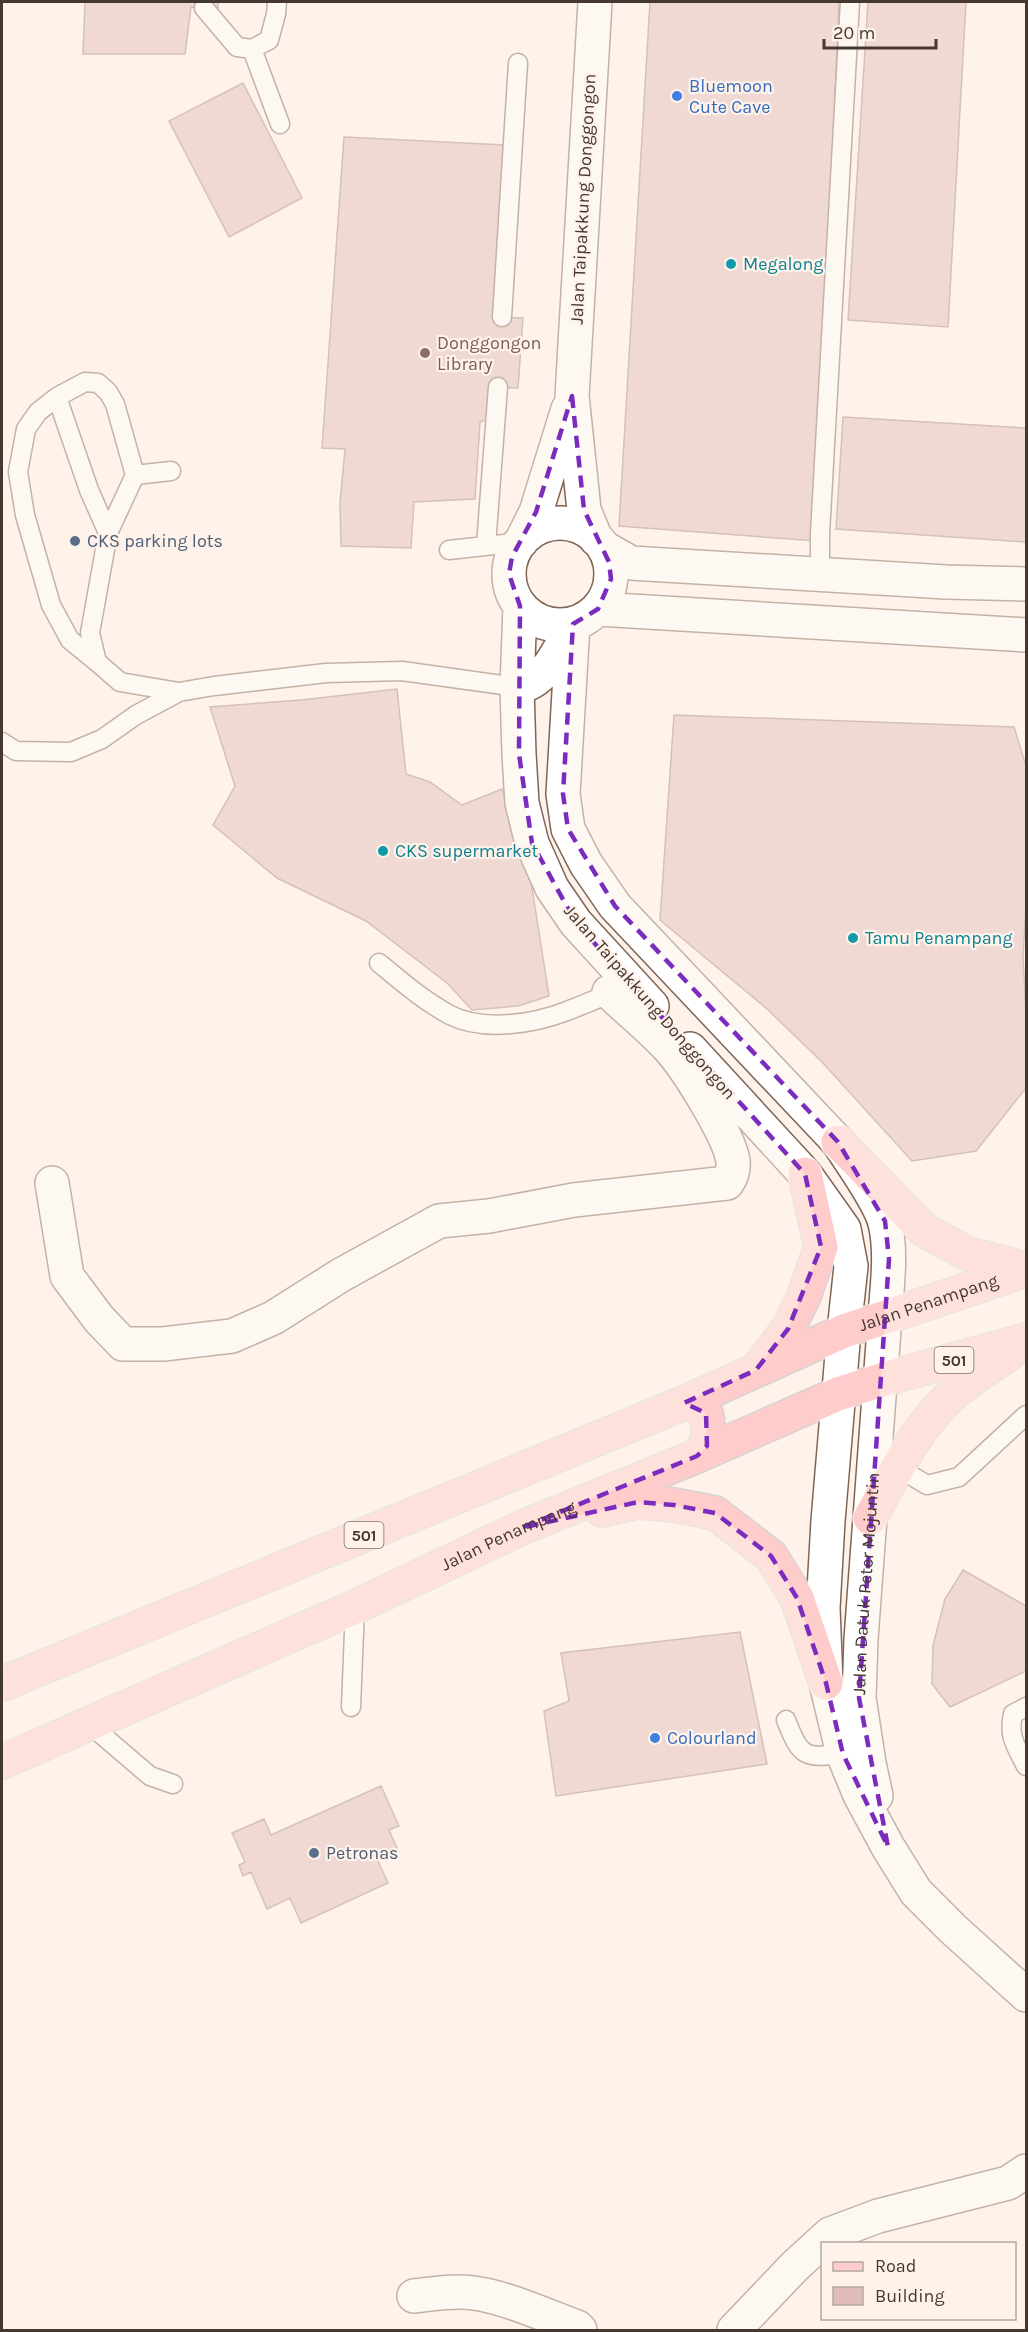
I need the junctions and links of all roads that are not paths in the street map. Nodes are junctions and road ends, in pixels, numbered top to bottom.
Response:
1 (276, 2) edge
2 (595, 2) edge
3 (850, 2) edge
4 (204, 8) dead end
5 (252, 49) junction
6 (518, 63) dead end
7 (280, 124) dead end
8 (502, 317) dead end
9 (498, 387) dead end
10 (572, 396) junction
11 (57, 397) junction
12 (171, 471) dead end
13 (135, 475) junction
14 (108, 533) junction
15 (521, 542) junction
16 (600, 543) junction
17 (486, 545) junction
18 (449, 550) dead end
19 (820, 574) junction
20 (1026, 584) edge
21 (520, 606) junction
22 (585, 616) junction
23 (1026, 635) edge
24 (97, 662) junction
25 (517, 687) junction
26 (179, 692) junction
27 (2, 742) edge
28 (379, 963) dead end
29 (618, 985) junction
30 (838, 1142) junction
31 (806, 1174) junction
32 (52, 1184) dead end
33 (1026, 1270) edge
34 (885, 1316) junction
35 (844, 1331) junction
36 (1026, 1341) edge
37 (756, 1370) junction
38 (881, 1380) junction
39 (725, 1384) junction
40 (838, 1394) junction
41 (684, 1403) junction
42 (1026, 1415) edge
43 (749, 1432) junction
44 (697, 1456) junction
45 (897, 1467) junction
46 (870, 1518) junction
47 (521, 1528) junction
48 (355, 1607) junction
49 (826, 1683) junction
50 (2, 1684) edge
51 (351, 1707) dead end
52 (1026, 1707) edge
53 (786, 1720) dead end
54 (88, 1723) junction
55 (843, 1754) junction
56 (2, 1762) edge
57 (1026, 1766) edge
58 (174, 1784) dead end
59 (888, 1847) junction
60 (1026, 1995) edge
61 (1026, 2171) edge
62 (821, 2242) edge
63 (821, 2242) edge
64 (414, 2296) dead end
65 (580, 2331) edge
66 (734, 2331) edge

1 - 5 lane
2 - 10 street, Jalan Taipakkung Donggongon
3 - 19 lane
4 - 5 lane
5 - 7 lane
6 - 8 lane
9 - 17 lane
10 - 15 street, Jalan Taipakkung Donggongon
10 - 16 street, Jalan Taipakkung Donggongon
11 - 13 lane
11 - 14 lane
11 - 24 lane
12 - 13 lane
13 - 14 lane
14 - 24 lane
15 - 16 street
15 - 17 lane
15 - 21 street
16 - 19 street
16 - 22 street
17 - 18 lane
19 - 20 street
21 - 22 street
21 - 25 street, Jalan Taipakkung Donggongon
22 - 23 street
22 - 25 street
22 - 30 street, Jalan Taipakkung Donggongon
24 - 26 lane
25 - 26 lane
25 - 29 street, Jalan Taipakkung Donggongon
26 - 27 lane
28 - 29 lane
29 - 31 street, Jalan Taipakkung Donggongon
29 - 32 street
30 - 33 main road
30 - 34 street, Jalan Taipakkung Donggongon
31 - 35 street, Jalan Taipakkung Donggongon
31 - 37 main road
33 - 34 main road, Jalan Penampang / 501
34 - 35 main road, Jalan Penampang / 501
34 - 38 street, Jalan Datuk Peter Mojuntin
35 - 37 main road, Jalan Penampang / 501
35 - 40 street, Jalan Datuk Peter Mojuntin
36 - 38 main road, Jalan Penampang / 501
36 - 45 main road
37 - 39 main road, Jalan Penampang / 501
38 - 40 main road, Jalan Penampang / 501
38 - 46 street, Jalan Datuk Peter Mojuntin
39 - 41 main road, Jalan Penampang / 501
39 - 43 main road
40 - 43 main road, Jalan Penampang / 501
40 - 49 street, Jalan Datuk Peter Mojuntin
41 - 44 main road
41 - 50 main road, Jalan Penampang / 501
42 - 45 lane
43 - 44 main road, Jalan Penampang / 501
44 - 47 main road, Jalan Penampang / 501
45 - 46 main road
46 - 59 street, Jalan Datuk Peter Mojuntin
47 - 48 main road, Jalan Penampang / 501
47 - 49 main road
48 - 51 lane
48 - 54 main road, Jalan Penampang / 501
49 - 55 street, Jalan Datuk Peter Mojuntin
52 - 57 lane
53 - 55 lane
54 - 56 main road, Jalan Penampang / 501
54 - 58 lane
55 - 59 street, Jalan Datuk Peter Mojuntin
59 - 60 street, Jalan Datuk Peter Mojuntin
61 - 62 street
63 - 66 street
64 - 65 street

